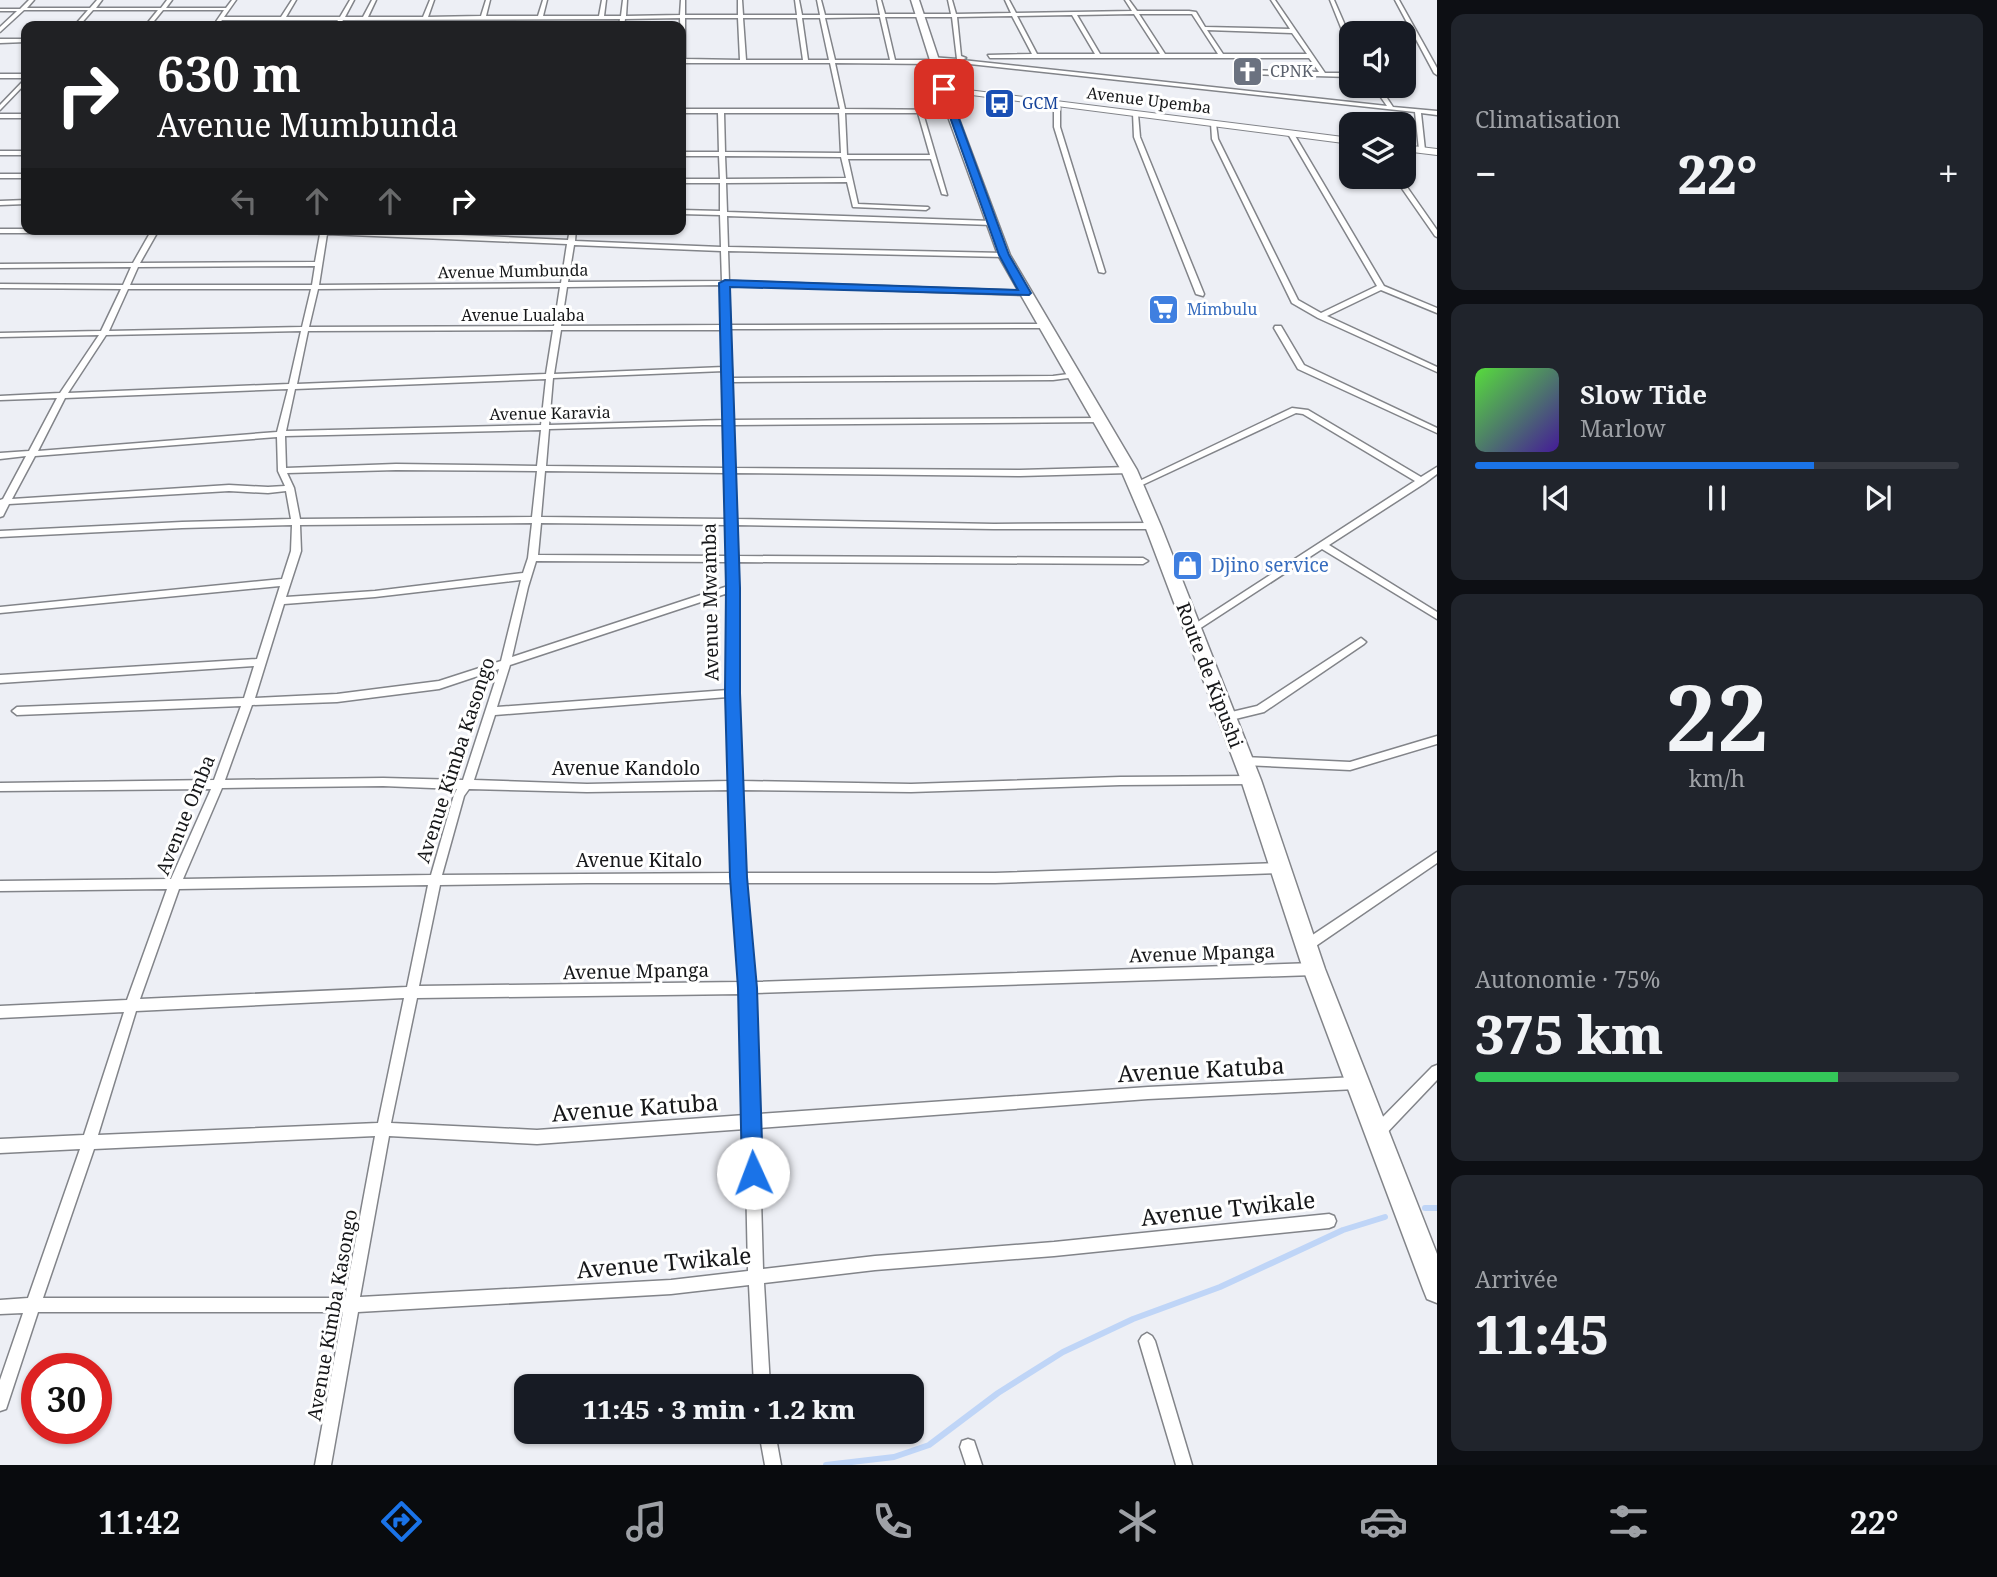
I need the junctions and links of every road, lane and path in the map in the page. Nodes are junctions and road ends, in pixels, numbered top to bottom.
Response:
1 (32, 0) edge
2 (100, 0) edge
3 (170, 0) edge
4 (234, 0) edge
5 (294, 0) edge
6 (352, 0) edge
7 (374, 0) edge
8 (432, 0) edge
9 (488, 0) edge
10 (545, 0) edge
11 (604, 0) edge
12 (625, 0) edge
13 (683, 0) edge
14 (740, 0) edge
15 (797, 0) edge
16 (819, 0) edge
17 (879, 0) edge
18 (915, 0) edge
19 (950, 0) edge
20 (1007, 0) edge
21 (1127, 0) edge
22 (1273, 0) edge
23 (1332, 0) edge
24 (1397, 0) edge
25 (93, 8) junction
26 (163, 8) junction
27 (22, 9) junction
28 (227, 9) junction
29 (0, 10) edge
30 (1133, 12) junction
31 (1013, 13) junction
32 (1073, 13) junction
33 (954, 14) junction
34 (920, 15) junction
35 (601, 16) junction
36 (683, 16) junction
37 (741, 16) junction
38 (800, 16) junction
39 (822, 16) junction
40 (882, 16) junction
41 (425, 17) junction
42 (483, 17) junction
43 (540, 17) junction
44 (624, 17) junction
45 (283, 18) junction
46 (342, 18) junction
47 (365, 18) junction
48 (220, 19) joint
49 (81, 21) edge
50 (151, 21) edge
51 (340, 21) edge
52 (623, 21) edge
53 (683, 21) edge
54 (1341, 21) edge
55 (1203, 28) junction
56 (0, 30) edge
57 (1293, 31) junction
58 (0, 41) edge
59 (21, 41) edge
60 (1098, 55) junction
61 (1163, 55) junction
62 (1221, 55) junction
63 (1035, 56) junction
64 (1311, 56) junction
65 (959, 58) junction
66 (934, 60) junction
67 (686, 61) edge
68 (743, 61) junction
69 (806, 61) junction
70 (833, 61) junction
71 (893, 62) junction
72 (1248, 72) dead end
73 (1324, 74) junction
74 (1437, 74) edge
75 (1339, 75) edge
76 (0, 76) edge
77 (21, 78) edge
78 (21, 84) edge
79 (944, 89) junction
80 (1384, 98) edge
81 (1057, 104) junction
82 (0, 108) edge
83 (1392, 109) junction
84 (686, 111) edge
85 (721, 111) junction
86 (843, 111) junction
87 (920, 111) junction
88 (951, 111) junction
89 (1418, 112) junction
90 (1437, 113) edge
91 (1135, 114) junction
92 (0, 116) edge
93 (21, 116) edge
94 (1213, 124) junction
95 (1291, 134) junction
96 (1339, 140) edge
97 (1416, 149) edge
98 (1422, 150) junction
99 (1437, 152) edge
100 (0, 153) edge
101 (21, 153) edge
102 (686, 154) edge
103 (721, 155) junction
104 (845, 156) junction
105 (932, 157) junction
106 (0, 176) edge
107 (21, 176) edge
108 (849, 180) junction
109 (686, 181) edge
110 (723, 182) junction
111 (1405, 189) edge
112 (945, 194) dead end
113 (21, 202) edge
114 (0, 203) edge
115 (926, 208) dead end
116 (686, 212) edge
117 (722, 214) junction
118 (992, 223) junction
119 (0, 231) edge
120 (21, 231) edge
121 (153, 235) edge
122 (323, 235) edge
123 (406, 235) edge
124 (572, 235) edge
125 (1437, 235) edge
126 (570, 243) junction
127 (725, 249) junction
128 (1004, 255) junction
129 (136, 264) junction
130 (318, 264) junction
131 (0, 265) edge
132 (1102, 272) dead end
133 (725, 283) junction
134 (563, 284) junction
135 (0, 286) edge
136 (125, 286) junction
137 (315, 287) junction
138 (1381, 287) junction
139 (1026, 293) junction
140 (1200, 294) dead end
141 (1437, 311) edge
142 (1321, 316) junction
143 (1045, 326) junction
144 (727, 327) junction
145 (1278, 328) dead end
146 (304, 329) junction
147 (558, 330) junction
148 (104, 333) junction
149 (0, 335) edge
150 (1437, 370) edge
151 (550, 374) junction
152 (727, 374) junction
153 (1076, 375) junction
154 (290, 384) junction
155 (63, 395) junction
156 (0, 397) edge
157 (1101, 420) junction
158 (730, 424) junction
159 (544, 428) junction
160 (1437, 431) edge
161 (281, 434) junction
162 (32, 455) junction
163 (0, 456) edge
164 (542, 468) junction
165 (729, 468) junction
166 (1437, 470) edge
167 (282, 471) junction
168 (1132, 478) junction
169 (1422, 481) junction
170 (290, 488) junction
171 (3, 502) edge
172 (0, 514) edge
173 (536, 520) junction
174 (730, 522) junction
175 (296, 524) junction
176 (1153, 526) junction
177 (0, 534) edge
178 (1324, 546) junction
179 (533, 558) junction
180 (733, 558) junction
181 (1143, 561) dead end
182 (526, 576) junction
183 (285, 582) junction
184 (733, 588) junction
185 (280, 601) junction
186 (0, 610) edge
187 (1437, 616) edge
188 (1193, 629) junction
189 (1361, 642) dead end
190 (261, 662) junction
191 (505, 665) junction
192 (0, 679) edge
193 (733, 693) junction
194 (249, 699) junction
195 (17, 711) dead end
196 (490, 711) junction
197 (1227, 717) junction
198 (1437, 740) edge
199 (1243, 761) junction
200 (1251, 780) junction
201 (468, 782) junction
202 (218, 784) junction
203 (0, 786) edge
204 (737, 786) junction
205 (1437, 858) edge
206 (1279, 868) junction
207 (739, 877) junction
208 (435, 881) junction
209 (175, 884) junction
210 (0, 886) edge
211 (1306, 946) junction
212 (1314, 969) junction
213 (748, 988) junction
214 (413, 992) junction
215 (132, 1005) junction
216 (0, 1012) edge
217 (1437, 1070) edge
218 (1356, 1083) junction
219 (751, 1120) junction
220 (383, 1129) junction
221 (1376, 1133) junction
222 (89, 1142) junction
223 (0, 1146) edge
224 (1329, 1221) dead end
225 (756, 1278) junction
226 (1437, 1289) edge
227 (32, 1305) junction
228 (354, 1305) junction
229 (0, 1307) edge
230 (1147, 1341) dead end
231 (761, 1374) edge
232 (0, 1403) edge
233 (769, 1444) edge
234 (968, 1447) dead end
235 (323, 1465) edge
236 (773, 1465) edge
237 (974, 1465) edge
238 (1184, 1465) edge

1 - 27 street
2 - 25 street
3 - 26 street
4 - 28 street
5 - 45 street
6 - 46 street
7 - 47 street
8 - 41 street
9 - 42 street
10 - 43 street
11 - 35 street
12 - 44 street
13 - 36 street
14 - 37 street
15 - 38 street
16 - 39 street
17 - 40 street
18 - 34 highway, Route de Kipushi
19 - 33 street
20 - 31 street
21 - 30 street
22 - 57 street
23 - 54 street
24 - 74 street
25 - 26 street
25 - 27 street
25 - 49 street
26 - 28 street
26 - 50 street
27 - 29 street
27 - 56 street
28 - 48 street
30 - 32 street
30 - 55 street
30 - 61 street
31 - 32 street
31 - 33 street
31 - 63 street
32 - 60 street
33 - 34 street
33 - 65 street
34 - 40 street
34 - 66 highway, Route de Kipushi
35 - 43 street
35 - 44 street
36 - 37 street
36 - 44 street
36 - 53 street
37 - 38 street
37 - 68 street
38 - 39 street
38 - 69 street
39 - 40 street
39 - 70 street
40 - 71 street
41 - 42 street
41 - 47 street
42 - 43 street
44 - 52 street
45 - 46 street
45 - 48 street
46 - 47 street
46 - 51 street
55 - 57 street
55 - 62 street
57 - 64 street
58 - 59 street
60 - 61 street
60 - 63 street
61 - 62 street
62 - 64 street
63 - 65 street
64 - 73 street
65 - 66 street
65 - 83 street
66 - 71 street
66 - 79 highway, Route de Kipushi
67 - 68 street
68 - 69 street
69 - 70 street
70 - 71 street
70 - 86 street
72 - 73 street
73 - 75 street
76 - 77 street
78 - 82 street
79 - 81 street, Avenue Upemba
79 - 88 highway, Route de Kipushi
80 - 83 street
81 - 91 street, Avenue Upemba
81 - 132 street
83 - 89 street
84 - 85 street
85 - 86 street
85 - 103 street, Avenue Mwamba
86 - 87 street
86 - 104 street
87 - 88 street
87 - 105 street
88 - 118 highway, Route de Kipushi
89 - 90 street
89 - 98 street
91 - 94 street, Avenue Upemba
91 - 140 street
92 - 93 street
94 - 95 street, Avenue Upemba
94 - 142 street
95 - 96 street, Avenue Upemba
95 - 138 street
97 - 98 street
98 - 99 street
100 - 101 street
102 - 103 street
103 - 104 street
103 - 110 street, Avenue Mwamba
104 - 105 street
104 - 108 street
105 - 112 street
106 - 107 street
108 - 110 street
108 - 115 street
109 - 110 street
110 - 117 street, Avenue Mwamba
111 - 125 street
113 - 114 street
116 - 117 street
117 - 118 street
117 - 127 street, Avenue Mwamba
118 - 128 highway, Route de Kipushi
119 - 120 street
121 - 129 street
122 - 130 street, Avenue Omba
123 - 126 street
124 - 126 street, Avenue Kimba Kasongo
126 - 127 street
126 - 134 street, Avenue Kimba Kasongo
127 - 128 street
127 - 133 street, Avenue Mwamba
128 - 139 highway, Route de Kipushi
129 - 130 street
129 - 131 street
129 - 136 street
130 - 137 street, Avenue Omba
133 - 134 street, Avenue Mumbunda
133 - 139 street, Avenue Mumbunda
133 - 144 street, Avenue Mwamba
134 - 137 street, Avenue Mumbunda
134 - 147 street, Avenue Kimba Kasongo
135 - 136 street, Avenue Mumbunda
136 - 137 street, Avenue Mumbunda
136 - 148 street
137 - 146 street, Avenue Omba
138 - 141 street
138 - 142 street
139 - 143 highway, Route de Kipushi
142 - 150 street
143 - 144 street, Avenue Lualaba
143 - 153 highway, Route de Kipushi
144 - 147 street, Avenue Lualaba
144 - 152 street, Avenue Mwamba
145 - 160 street
146 - 147 street, Avenue Lualaba
146 - 148 street, Avenue Lualaba
146 - 154 street, Avenue Omba
147 - 151 street, Avenue Kimba Kasongo
148 - 149 street, Avenue Lualaba
148 - 155 street
151 - 152 street
151 - 154 street
151 - 159 street, Avenue Kimba Kasongo
152 - 153 street
152 - 158 street, Avenue Mwamba
153 - 157 highway, Route de Kipushi
154 - 155 street
154 - 161 street, Avenue Omba
155 - 156 street
155 - 162 street
157 - 158 street, Avenue Karavia
157 - 168 highway, Route de Kipushi
158 - 159 street, Avenue Karavia
158 - 165 street, Avenue Mwamba
159 - 161 street, Avenue Karavia
159 - 164 street, Avenue Kimba Kasongo
161 - 162 street, Avenue Karavia
161 - 167 street, Avenue Omba
162 - 163 street, Avenue Karavia
162 - 171 street
164 - 165 street
164 - 167 street
164 - 173 street, Avenue Kimba Kasongo
165 - 168 street
165 - 174 street, Avenue Mwamba
166 - 169 street
167 - 170 street, Avenue Omba
168 - 169 street
168 - 176 highway, Route de Kipushi
169 - 178 street
170 - 171 street
170 - 175 street, Avenue Omba
171 - 172 street
173 - 174 street
173 - 175 street
173 - 179 street, Avenue Kimba Kasongo
174 - 176 street
174 - 180 street, Avenue Mwamba
175 - 177 street
175 - 183 street, Avenue Omba
176 - 188 highway, Route de Kipushi
178 - 187 street
178 - 188 street
179 - 180 street
179 - 182 street, Avenue Kimba Kasongo
180 - 181 street
180 - 184 street, Avenue Mwamba
182 - 185 street
182 - 191 street, Avenue Kimba Kasongo
183 - 185 street, Avenue Omba
183 - 186 street
184 - 191 street
184 - 193 street, Avenue Mwamba
185 - 190 street, Avenue Omba
188 - 197 highway, Route de Kipushi
189 - 197 street
190 - 192 street
190 - 194 street, Avenue Omba
191 - 194 street
191 - 196 street, Avenue Kimba Kasongo
193 - 196 street
193 - 204 street, Avenue Mwamba
194 - 195 street
194 - 202 street, Avenue Omba
196 - 201 street, Avenue Kimba Kasongo
197 - 199 highway, Route de Kipushi
198 - 199 street
199 - 200 highway, Route de Kipushi
200 - 204 street, Avenue Kandolo
200 - 206 highway, Route de Kipushi
201 - 202 street, Avenue Kandolo
201 - 204 street, Avenue Kandolo
201 - 208 street, Avenue Kimba Kasongo
202 - 203 street, Avenue Kandolo
202 - 209 street, Avenue Omba
204 - 207 street, Avenue Mwamba
205 - 211 street
206 - 207 street, Avenue Kitalo
206 - 211 highway, Route de Kipushi
207 - 208 street, Avenue Kitalo
207 - 213 street, Avenue Mwamba
208 - 209 street, Avenue Kitalo
208 - 214 street, Avenue Kimba Kasongo
209 - 210 street, Avenue Kitalo
209 - 215 street, Avenue Omba
211 - 212 highway, Route de Kipushi
212 - 213 street, Avenue Mpanga
212 - 218 highway, Route de Kipushi
213 - 214 street, Avenue Mpanga
213 - 219 street, Avenue Mwamba
214 - 215 street, Avenue Mpanga
214 - 220 street, Avenue Kimba Kasongo
215 - 216 street, Avenue Mpanga
215 - 222 street, Avenue Omba
217 - 221 street
218 - 219 street, Avenue Katuba
218 - 221 highway, Route de Kipushi
219 - 220 street, Avenue Katuba
219 - 225 street, Avenue Mwamba
220 - 222 street, Avenue Katuba
220 - 228 street, Avenue Kimba Kasongo
221 - 226 highway, Route de Kipushi
222 - 223 street, Avenue Katuba
222 - 227 street, Avenue Omba
224 - 225 street, Avenue Twikale
225 - 228 street, Avenue Twikale
225 - 231 street, Avenue Mwamba
227 - 228 street, Avenue Twikale
227 - 229 street, Avenue Twikale
227 - 232 street, Avenue Omba
228 - 235 street, Avenue Kimba Kasongo
230 - 238 street
233 - 236 street
234 - 237 street

